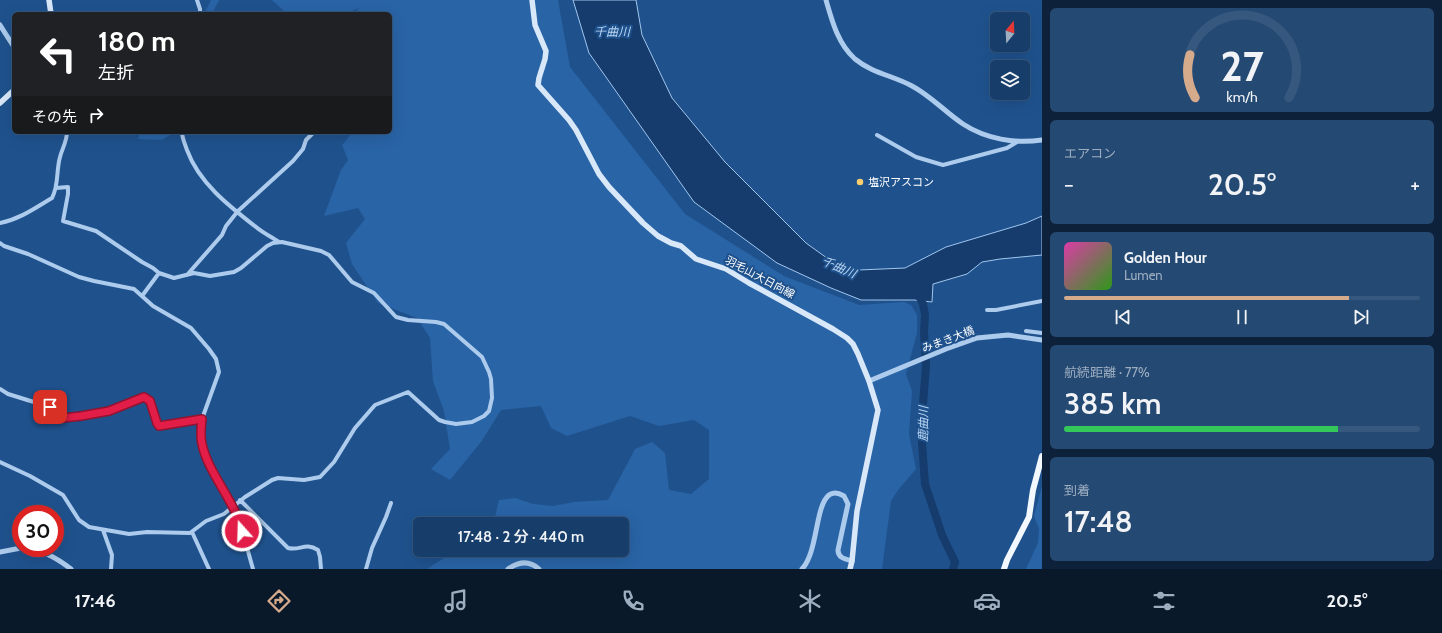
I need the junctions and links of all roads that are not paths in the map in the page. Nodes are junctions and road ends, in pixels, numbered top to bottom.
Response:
1 (49, 0) edge
2 (197, 0) edge
3 (532, 0) edge
4 (826, 0) edge
5 (51, 12) edge
6 (200, 12) edge
7 (0, 25) edge
8 (12, 44) edge
9 (12, 92) edge
10 (0, 103) edge
11 (66, 134) edge
12 (182, 134) edge
13 (312, 134) edge
14 (878, 135) dead end
15 (1042, 140) edge
16 (1017, 142) junction
17 (56, 188) junction
18 (238, 211) junction
19 (0, 223) edge
20 (279, 242) junction
21 (0, 243) edge
22 (159, 273) junction
23 (186, 275) junction
24 (142, 296) junction
25 (1042, 301) edge
26 (987, 310) dead end
27 (1026, 330) dead end
28 (1042, 333) edge
29 (1042, 340) edge
30 (869, 381) junction
31 (0, 389) edge
32 (202, 419) junction
33 (1042, 456) edge
34 (0, 462) edge
35 (240, 500) junction
36 (391, 503) dead end
37 (232, 507) junction
38 (104, 530) junction
39 (192, 532) junction
40 (12, 550) edge
41 (0, 552) edge
42 (52, 557) edge
43 (852, 560) junction
44 (71, 569) edge
45 (111, 569) edge
46 (209, 569) edge
47 (252, 569) edge
48 (321, 569) edge
49 (366, 569) edge
50 (508, 569) edge
51 (539, 569) edge
52 (802, 569) edge
53 (850, 569) edge
54 (1004, 569) edge

1 - 5 main road
2 - 6 street
3 - 30 main road, 羽毛山大日向線
4 - 16 street
7 - 8 street
9 - 10 main road
11 - 17 street
12 - 18 street
13 - 18 street
14 - 16 street
15 - 16 street
17 - 19 street
17 - 22 street
18 - 20 street
18 - 23 street
20 - 23 street
20 - 35 street
21 - 24 street
22 - 23 street
22 - 24 street
24 - 32 street
25 - 26 street
27 - 28 street
29 - 30 street, みまき大橋
30 - 43 main road, 羽毛山大日向線
31 - 32 street
32 - 37 street
33 - 54 main road
34 - 38 street
35 - 37 street
35 - 48 street
36 - 49 street
37 - 39 street
37 - 47 street
38 - 39 street
38 - 45 street
39 - 46 street
40 - 41 street
42 - 44 street
43 - 52 street
43 - 53 main road, 羽毛山大日向線
50 - 51 street

